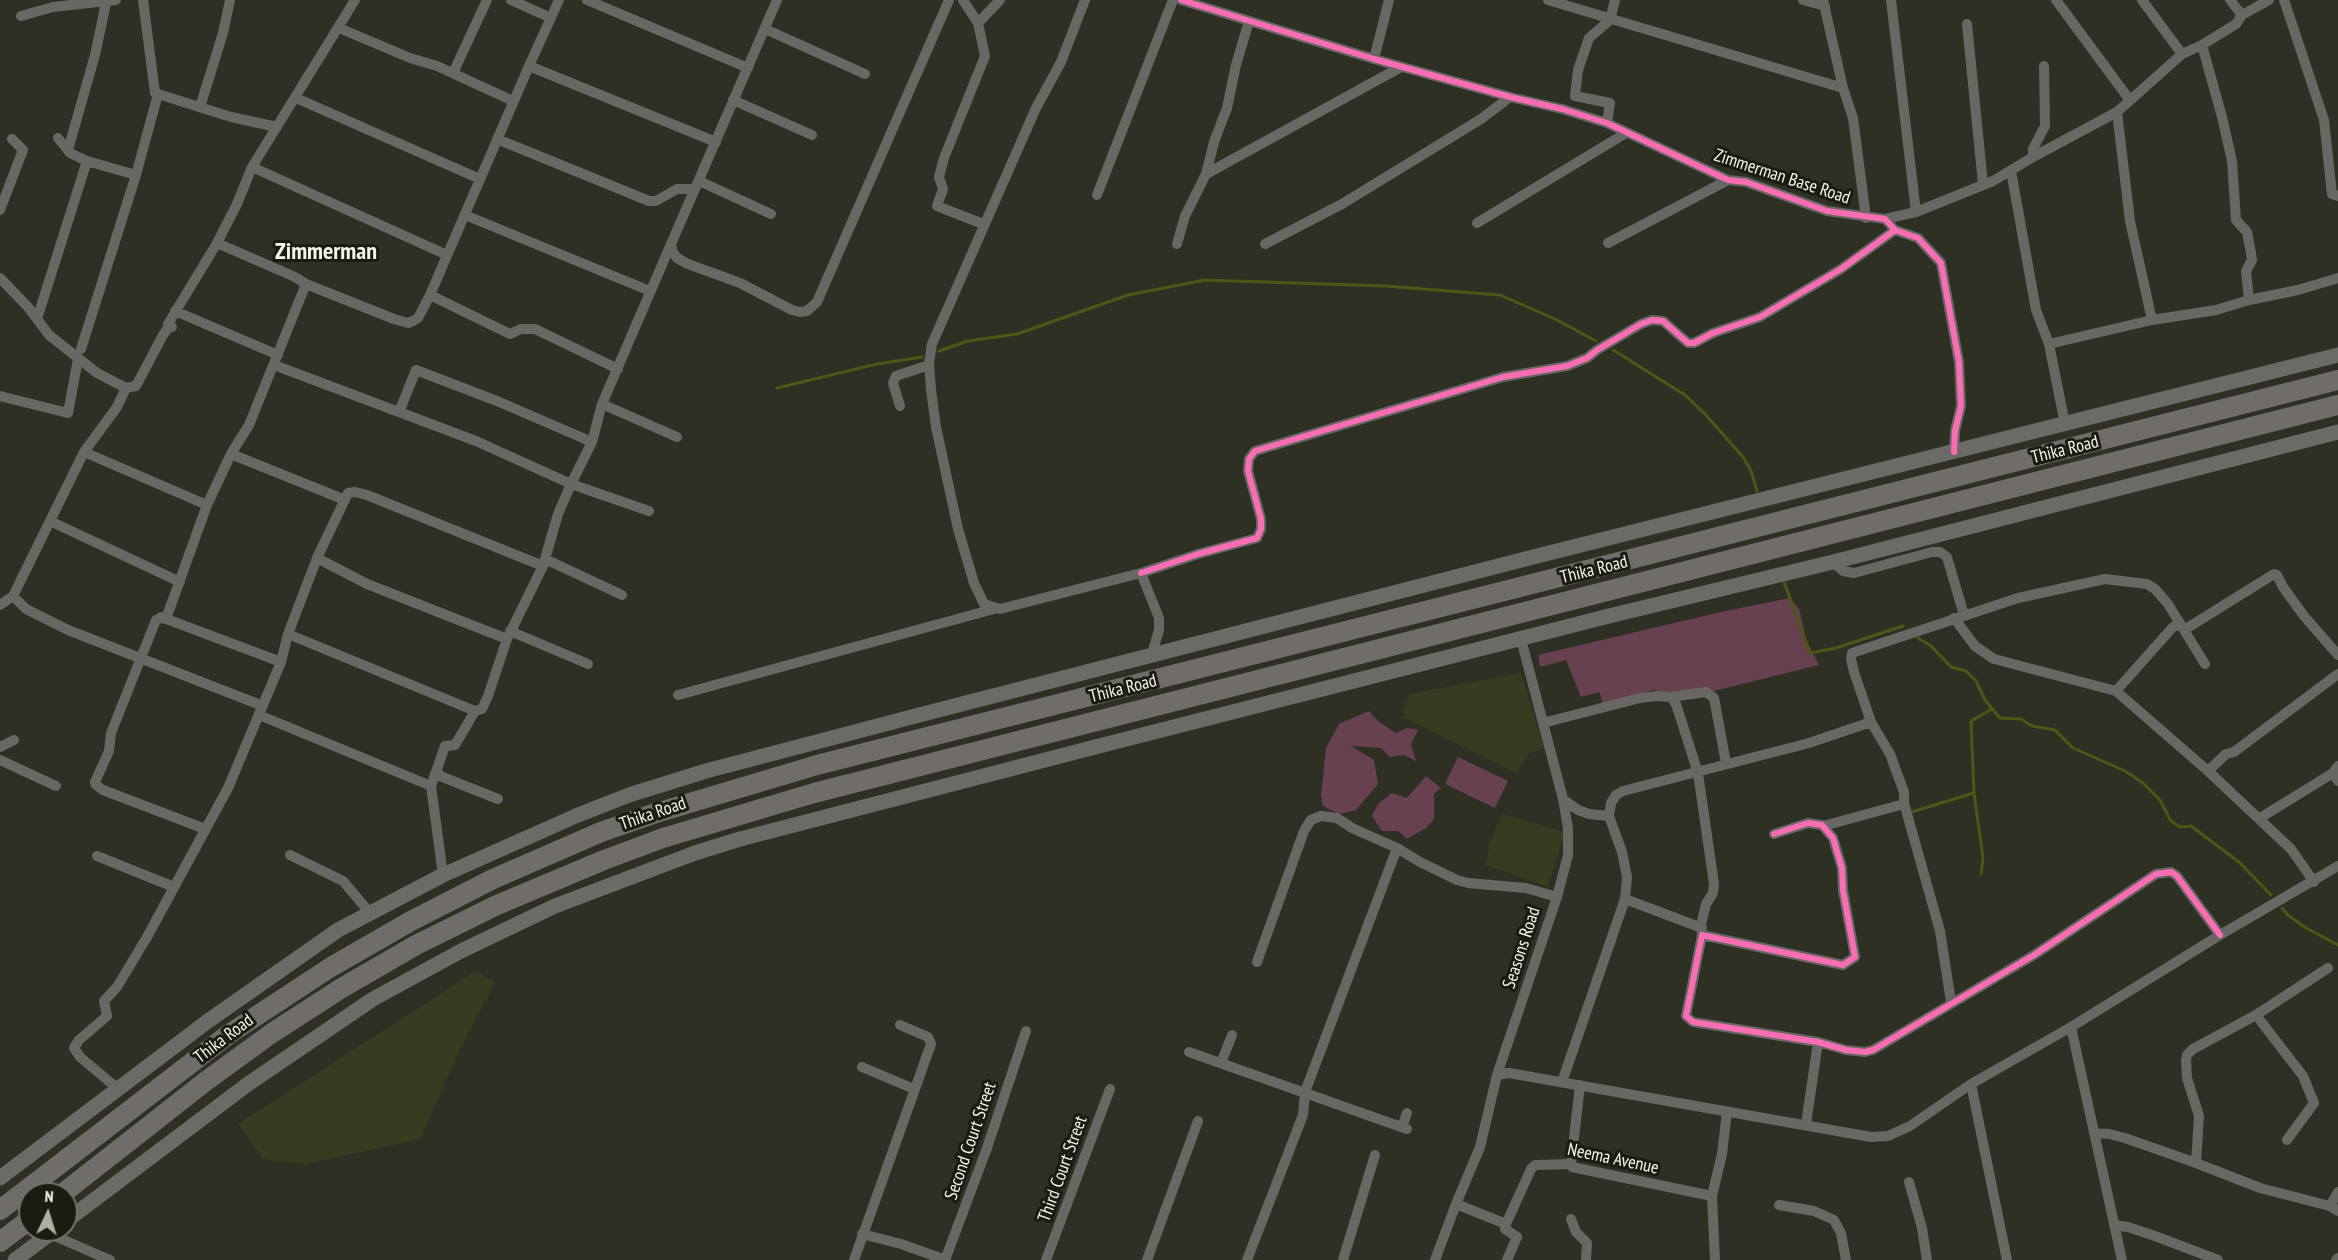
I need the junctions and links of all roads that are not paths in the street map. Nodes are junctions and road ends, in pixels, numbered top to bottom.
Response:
1 (143, 0) edge
2 (230, 0) edge
3 (355, 0) edge
4 (487, 0) edge
5 (511, 0) edge
6 (559, 0) edge
7 (587, 0) edge
8 (777, 0) edge
9 (949, 0) edge
10 (963, 0) edge
11 (1000, 0) edge
12 (1085, 0) edge
13 (1173, 0) edge
14 (1181, 0) edge
15 (1389, 0) edge
16 (1548, 0) edge
17 (1615, 0) edge
18 (1803, 0) edge
19 (1891, 0) edge
20 (2056, 0) edge
21 (2142, 0) edge
22 (2230, 0) edge
23 (2269, 0) edge
24 (2284, 0) edge
25 (111, 1) edge
26 (1824, 3) edge
27 (2242, 15) junction
28 (21, 16) dead end
29 (551, 18) junction
30 (1610, 20) junction
31 (1249, 21) junction
32 (978, 23) junction
33 (1967, 24) dead end
34 (339, 28) junction
35 (765, 29) junction
36 (2202, 45) junction
37 (2182, 54) junction
38 (1374, 59) junction
39 (529, 66) junction
40 (2044, 66) dead end
41 (1401, 67) junction
42 (748, 68) junction
43 (453, 73) junction
44 (866, 74) dead end
45 (1843, 88) junction
46 (158, 94) junction
47 (1510, 97) junction
48 (296, 98) junction
49 (2129, 99) junction
50 (733, 100) junction
51 (513, 101) junction
52 (200, 107) junction
53 (2116, 112) junction
54 (1607, 123) junction
55 (277, 127) junction
56 (1626, 133) junction
57 (812, 135) dead end
58 (58, 138) dead end
59 (12, 139) dead end
60 (497, 139) junction
61 (716, 142) junction
62 (68, 150) junction
63 (2033, 157) junction
64 (87, 161) junction
65 (252, 167) junction
66 (2011, 171) junction
67 (1206, 174) junction
68 (136, 175) junction
69 (480, 179) junction
70 (1728, 180) junction
71 (1983, 184) junction
72 (697, 185) junction
73 (1097, 195) dead end
74 (2338, 196) edge
75 (0, 210) edge
76 (1916, 212) junction
77 (771, 214) dead end
78 (465, 215) junction
79 (1866, 218) junction
80 (1884, 219) junction
81 (1477, 223) dead end
82 (983, 224) junction
83 (1895, 230) junction
84 (217, 243) junction
85 (1608, 243) dead end
86 (671, 244) junction
87 (1177, 244) dead end
88 (1265, 244) dead end
89 (447, 255) junction
90 (0, 278) edge
91 (2338, 278) edge
92 (306, 284) junction
93 (650, 291) junction
94 (429, 295) junction
95 (2249, 300) junction
96 (175, 312) junction
97 (37, 320) junction
98 (2152, 320) junction
99 (2049, 344) junction
100 (80, 354) junction
101 (2338, 355) edge
102 (276, 360) junction
103 (929, 364) junction
104 (618, 369) junction
105 (2338, 380) edge
106 (126, 388) junction
107 (0, 396) edge
108 (602, 404) junction
109 (2338, 405) edge
110 (900, 406) dead end
111 (399, 412) junction
112 (2065, 424) junction
113 (2338, 432) edge
114 (676, 437) dead end
115 (591, 442) junction
116 (1954, 452) junction
117 (84, 453) junction
118 (231, 454) junction
119 (571, 484) junction
120 (345, 500) junction
121 (207, 505) junction
122 (649, 511) dead end
123 (51, 522) junction
124 (317, 558) junction
125 (544, 562) junction
126 (1833, 562) junction
127 (1141, 573) junction
128 (180, 582) junction
129 (622, 595) dead end
130 (12, 596) junction
131 (0, 605) edge
132 (994, 609) junction
133 (160, 617) junction
134 (1959, 617) junction
135 (2182, 627) junction
136 (288, 634) junction
137 (508, 635) junction
138 (1521, 639) junction
139 (2338, 655) edge
140 (1151, 657) junction
141 (141, 658) junction
142 (281, 662) junction
143 (588, 664) dead end
144 (2205, 664) dead end
145 (2338, 674) edge
146 (2116, 691) junction
147 (678, 695) dead end
148 (1671, 697) junction
149 (261, 710) junction
150 (475, 711) junction
151 (1872, 722) junction
152 (1543, 723) junction
153 (14, 740) dead end
154 (0, 747) edge
155 (0, 760) edge
156 (1726, 763) junction
157 (438, 771) junction
158 (2208, 771) junction
159 (1698, 773) junction
160 (2336, 773) edge
161 (56, 786) dead end
162 (431, 786) junction
163 (498, 799) dead end
164 (1563, 799) junction
165 (1904, 804) junction
166 (1609, 816) junction
167 (2260, 818) junction
168 (1822, 826) junction
169 (205, 829) junction
170 (1774, 834) dead end
171 (1397, 848) junction
172 (290, 855) dead end
173 (97, 856) dead end
174 (2338, 866) edge
175 (443, 875) junction
176 (2314, 882) junction
177 (174, 887) junction
178 (1557, 897) junction
179 (1625, 899) junction
180 (370, 913) junction
181 (1702, 932) junction
182 (2220, 935) junction
183 (1257, 962) dead end
184 (2328, 968) dead end
185 (1951, 1002) junction
186 (2256, 1015) junction
187 (900, 1025) dead end
188 (2071, 1027) junction
189 (1026, 1031) dead end
190 (1232, 1035) dead end
191 (1818, 1042) junction
192 (1189, 1052) dead end
193 (1221, 1063) junction
194 (862, 1067) dead end
195 (1497, 1075) junction
196 (1562, 1082) junction
197 (1971, 1084) junction
198 (1580, 1085) junction
199 (117, 1088) junction
200 (914, 1089) junction
201 (1110, 1089) dead end
202 (1305, 1092) junction
203 (1727, 1112) junction
204 (1407, 1113) dead end
205 (1198, 1121) dead end
206 (1806, 1124) junction
207 (2094, 1133) junction
208 (2287, 1140) dead end
209 (1375, 1155) dead end
210 (2196, 1162) junction
211 (1571, 1164) junction
212 (0, 1178) edge
213 (77, 1182) edge
214 (1909, 1182) dead end
215 (2338, 1192) edge
216 (1712, 1196) junction
217 (1455, 1204) junction
218 (1779, 1205) dead end
219 (2334, 1208) edge
220 (0, 1210) edge
221 (78, 1212) edge
222 (1571, 1219) dead end
223 (1506, 1224) junction
224 (2114, 1226) junction
225 (18, 1228) edge
226 (862, 1234) junction
227 (0, 1242) edge
228 (39, 1242) edge
229 (70, 1242) edge
230 (15, 1260) edge
231 (110, 1260) edge
232 (854, 1260) edge
233 (946, 1260) edge
234 (1046, 1260) edge
235 (1148, 1260) edge
236 (1247, 1260) edge
237 (1343, 1260) edge
238 (1435, 1260) edge
239 (1507, 1260) edge
240 (1587, 1260) edge
241 (1715, 1260) edge
242 (1846, 1260) edge
243 (1927, 1260) edge
244 (2007, 1260) edge
245 (2122, 1260) edge
246 (2218, 1260) edge

1 - 46 street
2 - 52 street
3 - 34 street
4 - 43 street
5 - 29 street
6 - 29 street
7 - 42 street
8 - 35 street
9 - 86 street
10 - 32 street
11 - 32 street
12 - 82 street
13 - 73 street
14 - 31 street, Zimmerman Base Road
15 - 38 street
16 - 30 street
17 - 30 street
18 - 26 street
19 - 76 street
20 - 49 street
21 - 37 street
22 - 27 street
23 - 27 street, Zimmerman Base Road
24 - 74 street
25 - 28 street
25 - 62 street
26 - 45 street
27 - 36 street, Zimmerman Base Road
29 - 39 street
30 - 45 street
30 - 54 street
31 - 38 street, Zimmerman Base Road
31 - 67 street
32 - 82 street
33 - 71 street
34 - 43 street
34 - 48 street
35 - 42 street
35 - 44 street
36 - 37 street, Zimmerman Base Road
36 - 95 street
37 - 49 street, Zimmerman Base Road
38 - 41 street, Zimmerman Base Road
39 - 51 street
39 - 61 street
40 - 63 street
41 - 47 street, Zimmerman Base Road
41 - 67 street
42 - 50 street
43 - 51 street
45 - 79 street
46 - 52 street
46 - 68 street
47 - 54 street, Zimmerman Base Road
47 - 88 street
48 - 55 street
48 - 69 street
49 - 53 street, Zimmerman Base Road
50 - 57 street
50 - 61 street
51 - 60 street
52 - 55 street
53 - 63 street, Zimmerman Base Road
53 - 98 street
54 - 56 street, Zimmerman Base Road
55 - 65 street
56 - 70 street, Zimmerman Base Road
56 - 81 street
58 - 62 street
59 - 75 street
60 - 69 street
60 - 72 street
61 - 72 street
62 - 64 street
63 - 66 street, Zimmerman Base Road
64 - 68 street
64 - 97 street
65 - 84 street
65 - 89 street
66 - 71 street, Zimmerman Base Road
66 - 99 street
67 - 87 street
68 - 100 street
69 - 78 street
70 - 79 street, Zimmerman Base Road
70 - 85 street
71 - 76 street, Zimmerman Base Road
72 - 77 street
72 - 86 street
76 - 80 street, Zimmerman Base Road
78 - 89 street
78 - 93 street
79 - 80 street, Zimmerman Base Road
80 - 83 street
82 - 103 street
83 - 116 street
83 - 127 street
84 - 92 street
84 - 96 street
86 - 93 street
89 - 94 street
90 - 97 street
91 - 95 street
92 - 94 street
92 - 102 street
93 - 104 street
94 - 104 street
95 - 98 street
96 - 102 street
96 - 106 street
97 - 100 street
98 - 99 street
99 - 112 street
100 - 106 street
100 - 107 street
101 - 112 main road, Thika Road
102 - 111 street
102 - 118 street
103 - 110 street
103 - 132 street
104 - 108 street
105 - 220 highway, Thika Road
106 - 117 street
108 - 114 street
108 - 115 street
109 - 213 highway, Thika Road
111 - 115 street
111 - 119 street
112 - 116 main road, Thika Road
113 - 126 main road
115 - 119 street
116 - 140 main road, Thika Road
117 - 121 street
117 - 123 street
118 - 120 street
118 - 121 street
119 - 122 street
119 - 125 street
120 - 124 street
120 - 125 street
121 - 128 street
123 - 128 street
123 - 130 street
124 - 136 street
124 - 137 street
125 - 129 street
125 - 137 street
126 - 134 street
126 - 138 main road
127 - 132 street
127 - 140 street
128 - 133 street
130 - 131 street
130 - 141 street
132 - 147 street
133 - 141 street
133 - 142 street
134 - 135 street
134 - 146 street
134 - 151 street
135 - 139 street
135 - 144 street
135 - 146 street
136 - 142 street
136 - 150 street
137 - 143 street
137 - 150 street
138 - 152 street, Seasons Road
138 - 221 main road
140 - 175 main road, Thika Road
141 - 149 street
141 - 169 street
142 - 149 street
145 - 158 street
146 - 158 street
148 - 152 street
148 - 156 street
148 - 159 street
149 - 162 street
149 - 169 street
150 - 157 street
151 - 156 street
151 - 165 street
152 - 164 street, Seasons Road
153 - 154 street
155 - 161 street
156 - 159 street
157 - 162 street
157 - 163 street
158 - 167 street
159 - 166 street
159 - 181 street
160 - 167 street
162 - 175 street
164 - 166 street
164 - 178 street, Seasons Road
165 - 168 street
165 - 185 street
166 - 179 street
167 - 176 street
168 - 170 street
168 - 181 street
169 - 177 street
171 - 178 street
171 - 183 street
171 - 202 street
172 - 180 street
173 - 177 street
174 - 176 street
175 - 180 main road, Thika Road
176 - 182 street
177 - 199 street
178 - 195 street, Seasons Road
179 - 181 street
179 - 196 street
180 - 199 main road, Thika Road
181 - 191 street
182 - 185 street
182 - 188 street
184 - 186 street
185 - 191 street
186 - 208 street
186 - 210 street
187 - 200 street
188 - 197 street
188 - 207 street
189 - 233 street, Second Court Street
190 - 193 street
191 - 206 street
192 - 193 street
193 - 202 street
194 - 200 street
195 - 196 street
195 - 217 street, Seasons Road
196 - 198 street
197 - 206 street
197 - 244 street
198 - 203 street
198 - 211 street
199 - 212 main road, Thika Road
200 - 226 street
201 - 234 street, Third Court Street
202 - 204 street
202 - 236 street
203 - 206 street
203 - 216 street
205 - 235 street
207 - 210 street
207 - 224 street
209 - 237 street
210 - 219 street
211 - 216 street, Neema Avenue
211 - 223 street, Neema Avenue
214 - 243 street
215 - 219 street
216 - 241 street
217 - 223 street
217 - 238 street, Seasons Road
218 - 242 street
222 - 240 street
223 - 239 street
224 - 245 street
224 - 246 street
225 - 227 highway
226 - 232 street
226 - 233 street
228 - 230 main road
229 - 231 street

